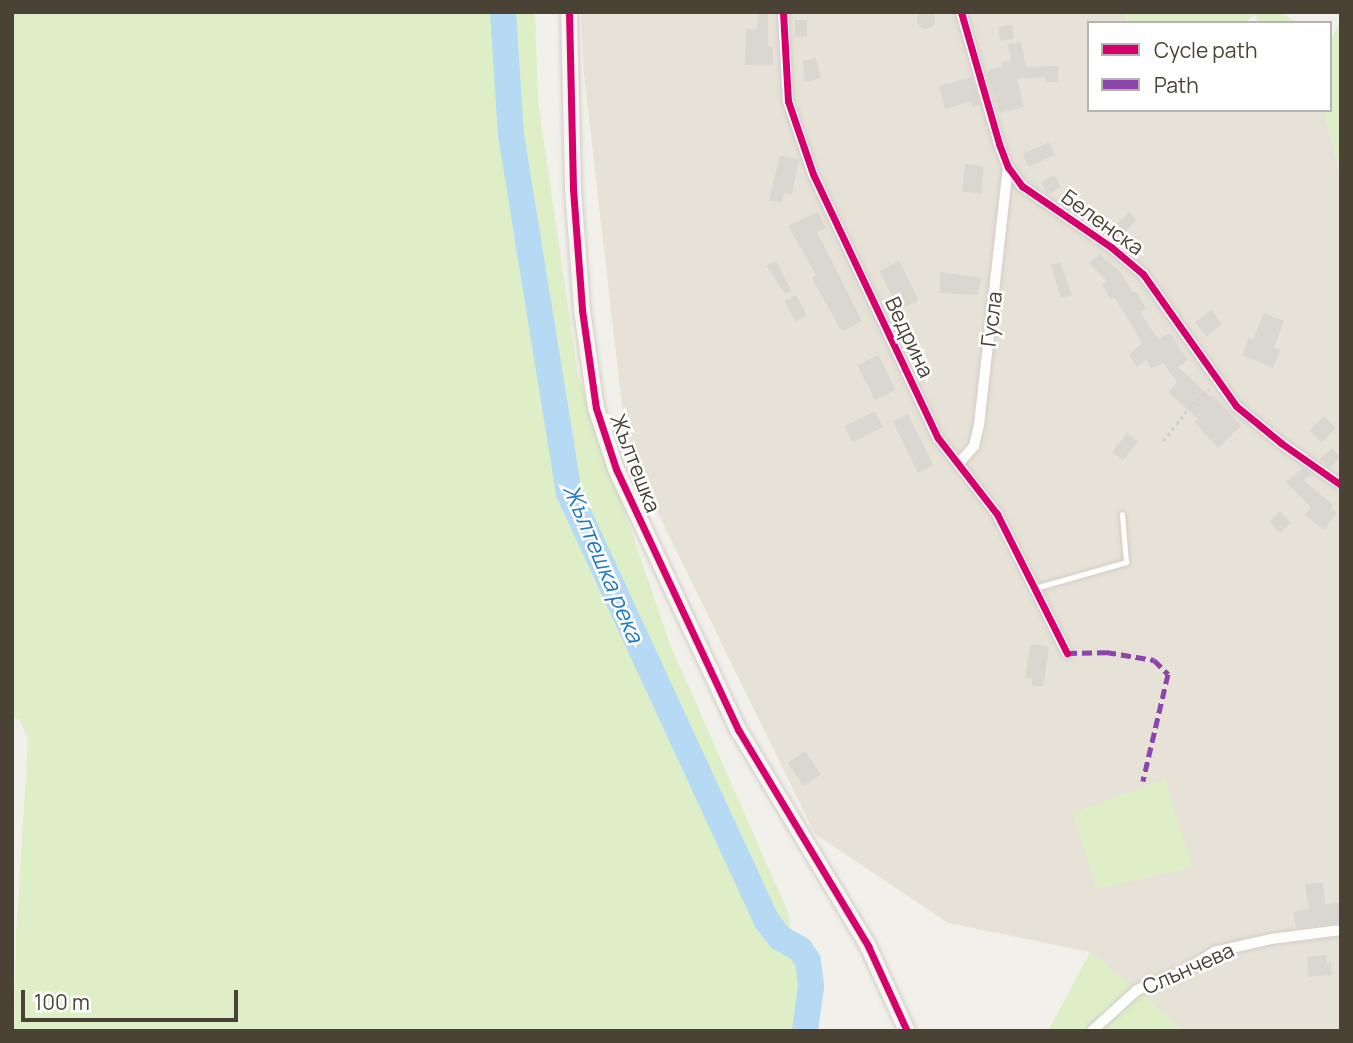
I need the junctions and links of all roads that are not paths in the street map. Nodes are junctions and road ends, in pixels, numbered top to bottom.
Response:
1 (569, 12) edge
2 (783, 12) edge
3 (961, 12) edge
4 (1008, 167) junction
5 (958, 464) junction
6 (1341, 485) edge
7 (1122, 514) dead end
8 (1035, 589) junction
9 (1067, 653) dead end
10 (1341, 930) edge
11 (907, 1031) edge
12 (1091, 1031) edge

1 - 11 main road, Жълтешка
2 - 5 street, Ведрина
3 - 4 street, Беленска
4 - 5 street, Гусла
4 - 6 street, Беленска
5 - 8 street, Ведрина
7 - 8 lane
8 - 9 street, Ведрина
10 - 12 street, Слънчева

